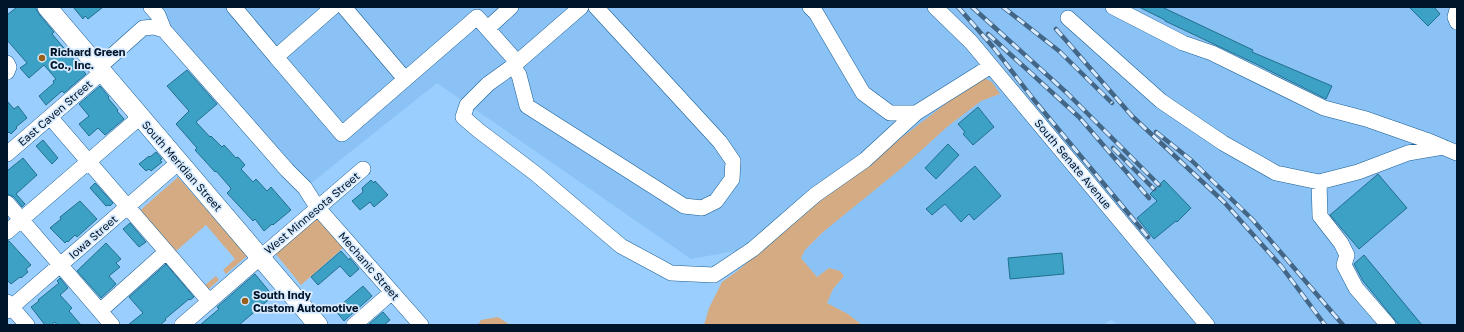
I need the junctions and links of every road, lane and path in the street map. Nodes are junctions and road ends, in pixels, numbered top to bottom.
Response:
1 (47, 7) edge
2 (151, 7) edge
3 (234, 7) edge
4 (333, 7) edge
5 (344, 7) edge
6 (512, 7) edge
7 (580, 7) edge
8 (596, 7) edge
9 (810, 7) edge
10 (1114, 7) edge
11 (1457, 10) edge
12 (473, 12) edge
13 (940, 12) edge
14 (1068, 18) dead end
15 (1457, 22) edge
16 (488, 28) junction
17 (164, 30) junction
18 (276, 57) junction
19 (7, 63) edge
20 (515, 64) junction
21 (991, 66) junction
22 (99, 69) junction
23 (7, 72) edge
24 (406, 79) junction
25 (916, 113) junction
26 (50, 117) junction
27 (140, 117) junction
28 (1443, 147) junction
29 (1457, 153) edge
30 (7, 154) edge
31 (88, 162) junction
32 (179, 162) junction
33 (364, 169) dead end
34 (1320, 182) junction
35 (7, 203) edge
36 (127, 207) junction
37 (317, 207) junction
38 (21, 220) junction
39 (7, 232) edge
40 (166, 252) junction
41 (260, 257) junction
42 (60, 265) junction
43 (392, 292) junction
44 (209, 302) junction
45 (8, 307) edge
46 (100, 311) junction
47 (26, 325) edge
48 (112, 325) edge
49 (182, 325) edge
50 (318, 325) edge
51 (354, 325) edge
52 (421, 325) edge
53 (1207, 325) edge
54 (1388, 325) edge

1 - 22 main road, South Meridian Street
2 - 17 street, Mechanic Street
3 - 18 street
4 - 18 street
5 - 24 street
6 - 16 street
7 - 20 street
8 - 20 street
9 - 25 street
10 - 28 street
11 - 15 street
12 - 16 street
12 - 24 street
13 - 21 street, South Senate Avenue
14 - 34 street
16 - 20 street
17 - 22 street, East Caven Street
17 - 37 street, Mechanic Street
18 - 24 street
19 - 23 street
20 - 25 street
21 - 25 street
21 - 53 street, South Senate Avenue
22 - 26 street, East Caven Street
22 - 27 main road, South Meridian Street
26 - 30 street, East Caven Street
26 - 31 street
27 - 31 street
27 - 32 main road, South Meridian Street
28 - 29 street
28 - 34 street
31 - 36 street
31 - 38 street
32 - 36 street, Iowa Street
32 - 41 main road, South Meridian Street
33 - 37 street, West Minnesota Street
34 - 54 street
35 - 38 street
36 - 40 street
36 - 42 street, Iowa Street
37 - 41 street, West Minnesota Street
37 - 43 street, Mechanic Street
38 - 39 street
38 - 42 street
40 - 44 street
40 - 46 street
41 - 44 street, West Minnesota Street
41 - 50 main road, South Meridian Street
42 - 45 street, Iowa Street
42 - 46 street
43 - 51 street
43 - 52 street, Mechanic Street
44 - 49 street, West Minnesota Street
45 - 47 street
46 - 48 street

